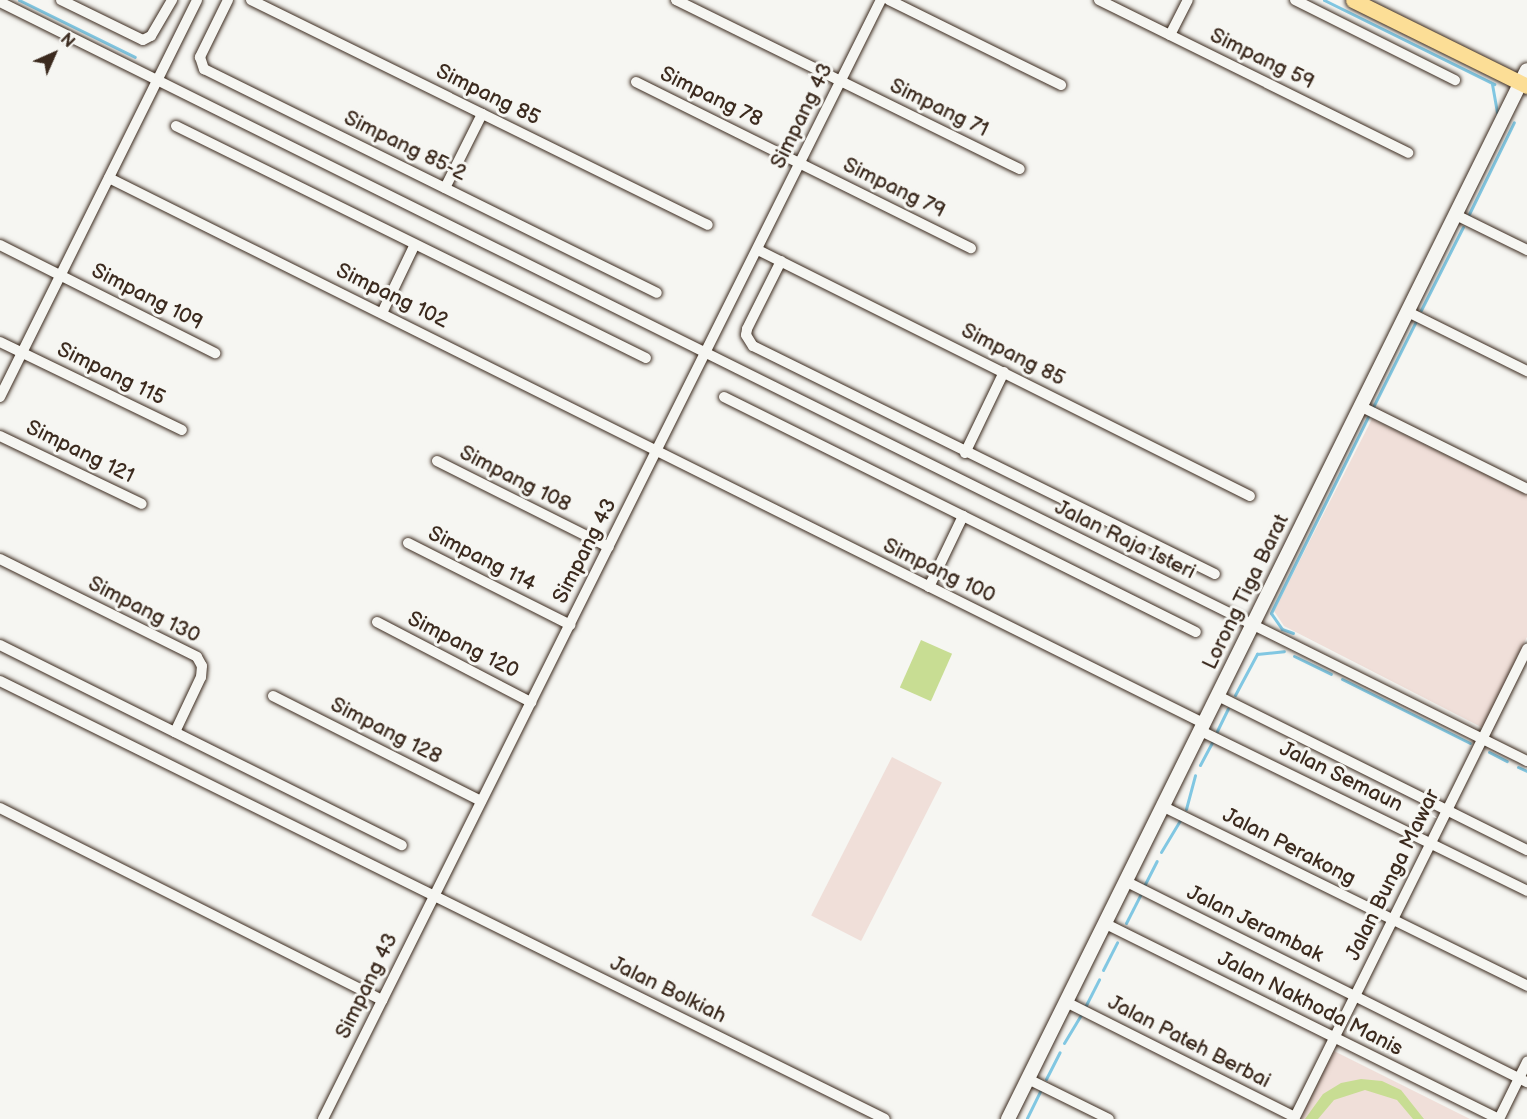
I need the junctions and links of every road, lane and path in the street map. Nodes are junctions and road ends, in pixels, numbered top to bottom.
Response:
1 (61, 0) edge
2 (172, 0) edge
3 (197, 0) edge
4 (228, 0) edge
5 (251, 0) edge
6 (676, 0) edge
7 (881, 0) edge
8 (889, 0) edge
9 (1100, 0) edge
10 (1188, 0) edge
11 (1295, 0) edge
12 (1353, 0) edge
13 (0, 2) edge
14 (1170, 35) junction
15 (158, 80) junction
16 (1455, 80) dead end
17 (1525, 80) edge
18 (841, 81) junction
19 (636, 82) dead end
20 (1061, 85) dead end
21 (482, 114) junction
22 (176, 126) dead end
23 (1408, 153) dead end
24 (800, 164) junction
25 (1020, 169) dead end
26 (109, 178) junction
27 (445, 188) junction
28 (1458, 216) junction
29 (708, 225) dead end
30 (415, 244) junction
31 (0, 245) edge
32 (971, 248) dead end
33 (758, 249) junction
34 (1527, 250) edge
35 (781, 261) junction
36 (61, 275) junction
37 (657, 292) dead end
38 (382, 313) junction
39 (1410, 313) junction
40 (0, 342) edge
41 (22, 352) junction
42 (215, 353) dead end
43 (706, 354) junction
44 (646, 358) dead end
45 (1527, 371) edge
46 (1004, 372) junction
47 (0, 397) edge
48 (724, 398) dead end
49 (1362, 407) junction
50 (182, 430) dead end
51 (0, 436) edge
52 (657, 452) junction
53 (965, 453) junction
54 (437, 461) dead end
55 (1527, 489) edge
56 (1250, 496) dead end
57 (142, 504) dead end
58 (963, 516) junction
59 (408, 543) dead end
60 (609, 547) junction
61 (0, 559) edge
62 (1215, 574) dead end
63 (929, 587) junction
64 (377, 622) dead end
65 (570, 625) junction
66 (1252, 625) junction
67 (1196, 632) dead end
68 (0, 645) edge
69 (1527, 649) edge
70 (0, 681) edge
71 (273, 696) dead end
72 (1218, 696) junction
73 (531, 702) junction
74 (1203, 727) junction
75 (175, 732) junction
76 (1483, 739) junction
77 (1527, 761) edge
78 (481, 801) junction
79 (1164, 807) junction
80 (0, 808) edge
81 (1447, 811) junction
82 (1431, 843) junction
83 (402, 845) dead end
84 (1527, 850) edge
85 (1127, 882) junction
86 (1527, 891) edge
87 (433, 896) junction
88 (1393, 920) junction
89 (1106, 924) junction
90 (1527, 986) edge
91 (1355, 996) junction
92 (382, 1000) junction
93 (1066, 1002) junction
94 (1335, 1038) junction
95 (1527, 1062) edge
96 (1028, 1079) junction
97 (1523, 1080) edge
98 (1294, 1118) edge
99 (323, 1119) edge
100 (885, 1119) edge
101 (1008, 1119) edge
102 (1108, 1119) edge
103 (1498, 1119) edge

1 - 2 street
3 - 15 street
4 - 27 street, Simpang 85-2
5 - 21 street, Simpang 85
6 - 18 street, Simpang 71
7 - 18 street, Simpang 43
8 - 20 street
9 - 14 street, Simpang 59
10 - 14 street
11 - 16 street
12 - 17 main road
13 - 15 street, Jalan Raja Isteri
14 - 23 street, Simpang 59
15 - 26 street
15 - 43 street, Jalan Raja Isteri
17 - 28 main road, Lorong Tiga Barat
18 - 24 street, Simpang 43
18 - 25 street, Simpang 71
19 - 24 street, Simpang 78
21 - 27 street
21 - 29 street, Simpang 85
22 - 30 street
24 - 32 street, Simpang 79
24 - 33 street, Simpang 43
26 - 36 street
26 - 38 street, Simpang 102
27 - 37 street, Simpang 85-2
28 - 34 street
28 - 39 main road, Lorong Tiga Barat
30 - 38 street
30 - 44 street
31 - 36 street
33 - 35 street, Simpang 85
33 - 43 street, Simpang 43
35 - 46 street, Simpang 85
35 - 53 street
36 - 41 street
36 - 42 street, Simpang 109
38 - 52 street, Simpang 102
39 - 45 street
39 - 49 main road, Lorong Tiga Barat
40 - 41 street
41 - 47 street
41 - 50 street, Simpang 115
43 - 52 street, Simpang 43
43 - 66 street, Jalan Raja Isteri
46 - 53 street
46 - 56 street, Simpang 85
48 - 58 street
49 - 55 street
49 - 66 main road, Lorong Tiga Barat
51 - 57 street, Simpang 121
52 - 60 street, Simpang 43
52 - 63 street, Simpang 100
53 - 62 street
54 - 60 street, Simpang 108
58 - 63 street
58 - 67 street
59 - 65 street, Simpang 114
60 - 65 street, Simpang 43
61 - 75 street, Simpang 130
63 - 74 street, Simpang 100
64 - 73 street, Simpang 120
65 - 73 street, Simpang 43
66 - 72 main road, Lorong Tiga Barat
66 - 76 street, Jalan Raja Isteri
68 - 75 street
69 - 76 street, Jalan Bunga Mawar
70 - 87 street, Jalan Bolkiah
71 - 78 street, Simpang 128
72 - 74 main road, Lorong Tiga Barat
72 - 81 street
73 - 78 street, Simpang 43
74 - 79 main road, Lorong Tiga Barat
74 - 82 street, Jalan Semaun
75 - 83 street
76 - 77 street, Jalan Raja Isteri
76 - 81 street, Jalan Bunga Mawar
78 - 87 street, Simpang 43
79 - 85 main road, Lorong Tiga Barat
79 - 88 street, Jalan Perakong
80 - 92 street
81 - 82 street, Jalan Bunga Mawar
81 - 84 street
82 - 86 street, Jalan Semaun
82 - 88 street, Jalan Bunga Mawar
85 - 89 main road, Lorong Tiga Barat
85 - 91 street, Jalan Jerambak
87 - 92 street, Simpang 43
87 - 100 street, Jalan Bolkiah
88 - 90 street, Jalan Perakong
88 - 91 street, Jalan Bunga Mawar
89 - 93 main road, Lorong Tiga Barat
89 - 94 street, Jalan Nakhoda Manis
91 - 94 street, Jalan Bunga Mawar
91 - 97 street, Jalan Jerambak
92 - 99 street, Simpang 43
93 - 96 main road, Lorong Tiga Barat
93 - 98 street, Jalan Pateh Berbai
94 - 98 street, Jalan Bunga Mawar
94 - 103 street, Jalan Nakhoda Manis
95 - 97 street
96 - 101 main road, Lorong Tiga Barat
96 - 102 street
97 - 103 street

